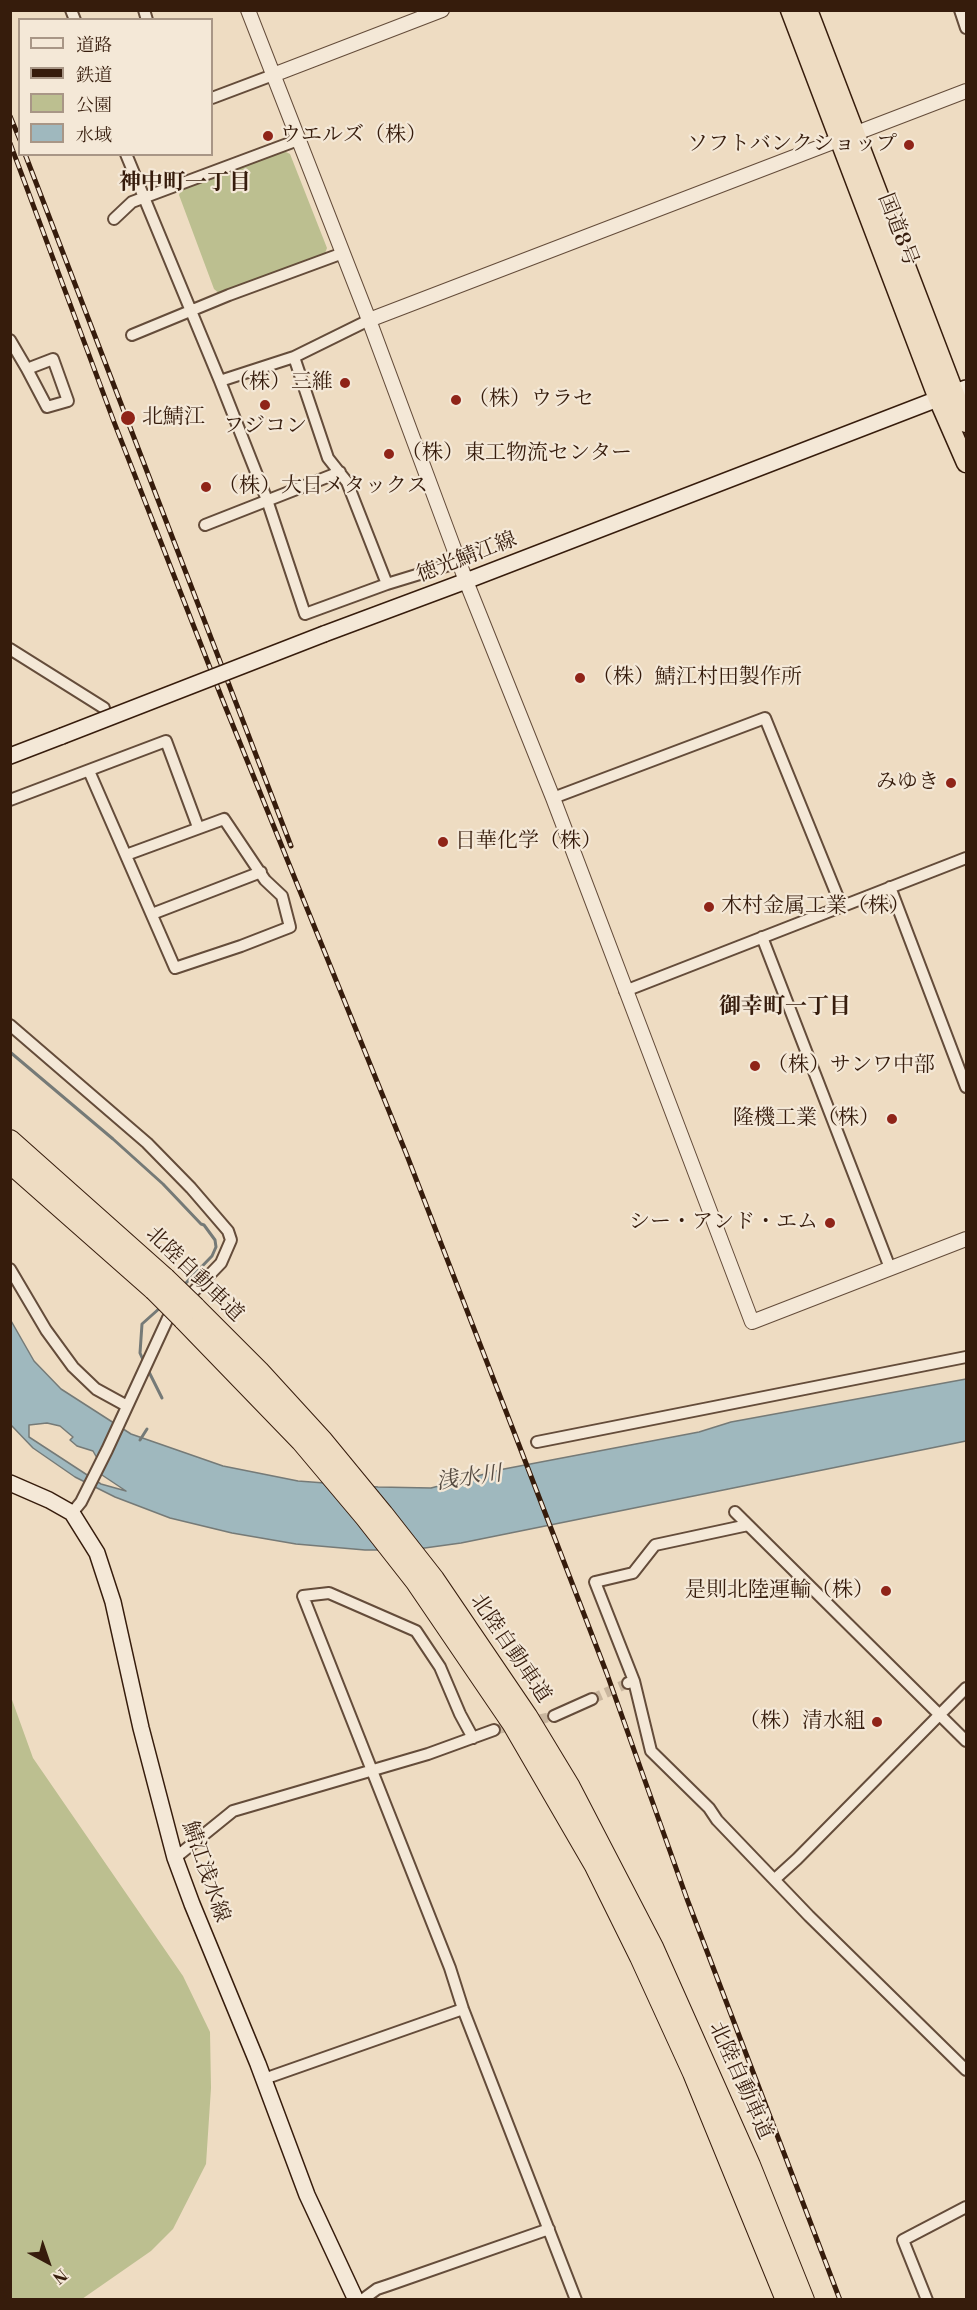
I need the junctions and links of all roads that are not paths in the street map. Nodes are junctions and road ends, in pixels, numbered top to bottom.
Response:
1 (248, 10) edge
2 (442, 10) edge
3 (790, 10) edge
4 (808, 10) edge
5 (960, 10) edge
6 (966, 28) edge
7 (273, 75) junction
8 (966, 91) edge
9 (213, 98) edge
10 (847, 136) junction
11 (298, 140) junction
12 (127, 156) edge
13 (144, 198) junction
14 (114, 219) dead end
15 (343, 253) junction
16 (190, 311) junction
17 (369, 320) junction
18 (132, 335) dead end
19 (10, 340) edge
20 (294, 357) junction
21 (27, 369) junction
22 (220, 381) junction
23 (953, 393) edge
24 (966, 423) edge
25 (966, 463) edge
26 (340, 472) junction
27 (267, 501) junction
28 (205, 525) dead end
29 (459, 562) junction
30 (466, 581) junction
31 (387, 584) junction
32 (10, 649) edge
33 (104, 708) dead end
34 (10, 756) edge
35 (89, 771) junction
36 (553, 798) junction
37 (10, 800) edge
38 (198, 827) junction
39 (126, 855) junction
40 (966, 858) edge
41 (261, 872) junction
42 (890, 887) junction
43 (841, 906) junction
44 (152, 914) junction
45 (762, 937) junction
46 (625, 991) junction
47 (10, 1025) edge
48 (966, 1087) edge
49 (10, 1132) edge
50 (10, 1140) edge
51 (10, 1163) edge
52 (10, 1176) edge
53 (966, 1239) edge
54 (116, 1245) junction
55 (890, 1268) junction
56 (10, 1269) edge
57 (189, 1313) junction
58 (966, 1357) edge
59 (126, 1407) junction
60 (537, 1442) dead end
61 (10, 1483) edge
62 (76, 1508) junction
63 (735, 1512) dead end
64 (748, 1525) junction
65 (425, 1581) junction
66 (966, 1688) edge
67 (592, 1699) tunnel mouth
68 (941, 1715) junction
69 (554, 1716) tunnel mouth
70 (494, 1730) tunnel mouth
71 (473, 1738) junction
72 (966, 1741) edge
73 (372, 1771) junction
74 (175, 1858) junction
75 (774, 1879) junction
76 (463, 2009) junction
77 (966, 2070) edge
78 (264, 2079) junction
79 (966, 2207) edge
80 (549, 2229) junction
81 (356, 2300) edge
82 (362, 2300) edge
83 (576, 2300) edge
84 (786, 2300) edge
85 (804, 2300) edge
86 (927, 2300) edge

1 - 7 street
2 - 7 street
3 - 10 highway, 国道8号
4 - 10 highway, 国道8号
5 - 6 street
7 - 9 street
7 - 11 street
8 - 10 street
10 - 17 street
10 - 23 highway, 国道8号
11 - 13 street
11 - 15 street
12 - 13 street
13 - 14 street
13 - 16 street
15 - 16 street
15 - 17 street
16 - 18 street
16 - 22 street
17 - 20 street
17 - 29 street
19 - 21 street
20 - 22 street
20 - 26 street
21 - 21 street
22 - 27 street
23 - 24 highway, 国道8号
23 - 25 highway, 国道8号
23 - 30 main road, 徳光鯖江線
26 - 27 street
26 - 31 street
27 - 28 street
27 - 31 street
29 - 30 street
29 - 31 street
30 - 34 main road, 徳光鯖江線, bridge
30 - 36 street
32 - 33 street
35 - 37 street
35 - 38 street
35 - 39 street
36 - 43 street
36 - 46 street
38 - 39 street
38 - 41 street
39 - 44 street
40 - 42 street
41 - 44 street
41 - 44 street
42 - 43 street
42 - 48 street
43 - 45 street
45 - 46 street
45 - 55 street
46 - 55 street
47 - 59 street
49 - 54 highway
50 - 54 highway, 北陸自動車道
51 - 54 highway, 北陸自動車道
52 - 54 highway
53 - 55 street
54 - 57 highway, 北陸自動車道, bridge
56 - 59 street
57 - 65 highway, 北陸自動車道
57 - 65 highway, 北陸自動車道
58 - 60 street
59 - 62 street
61 - 62 main road, 鯖江浅水線
62 - 74 main road, 鯖江浅水線
63 - 64 street
64 - 68 street
64 - 75 street
65 - 84 highway, 北陸自動車道
65 - 85 highway, 北陸自動車道
66 - 68 street
67 - 69 street
68 - 72 street
68 - 75 street
70 - 71 street
71 - 73 street
71 - 73 street
73 - 74 street
73 - 76 street
74 - 78 main road, 鯖江浅水線
75 - 77 street
76 - 78 street
76 - 80 street
78 - 81 main road, 鯖江浅水線
79 - 86 street
80 - 82 street
80 - 83 street

